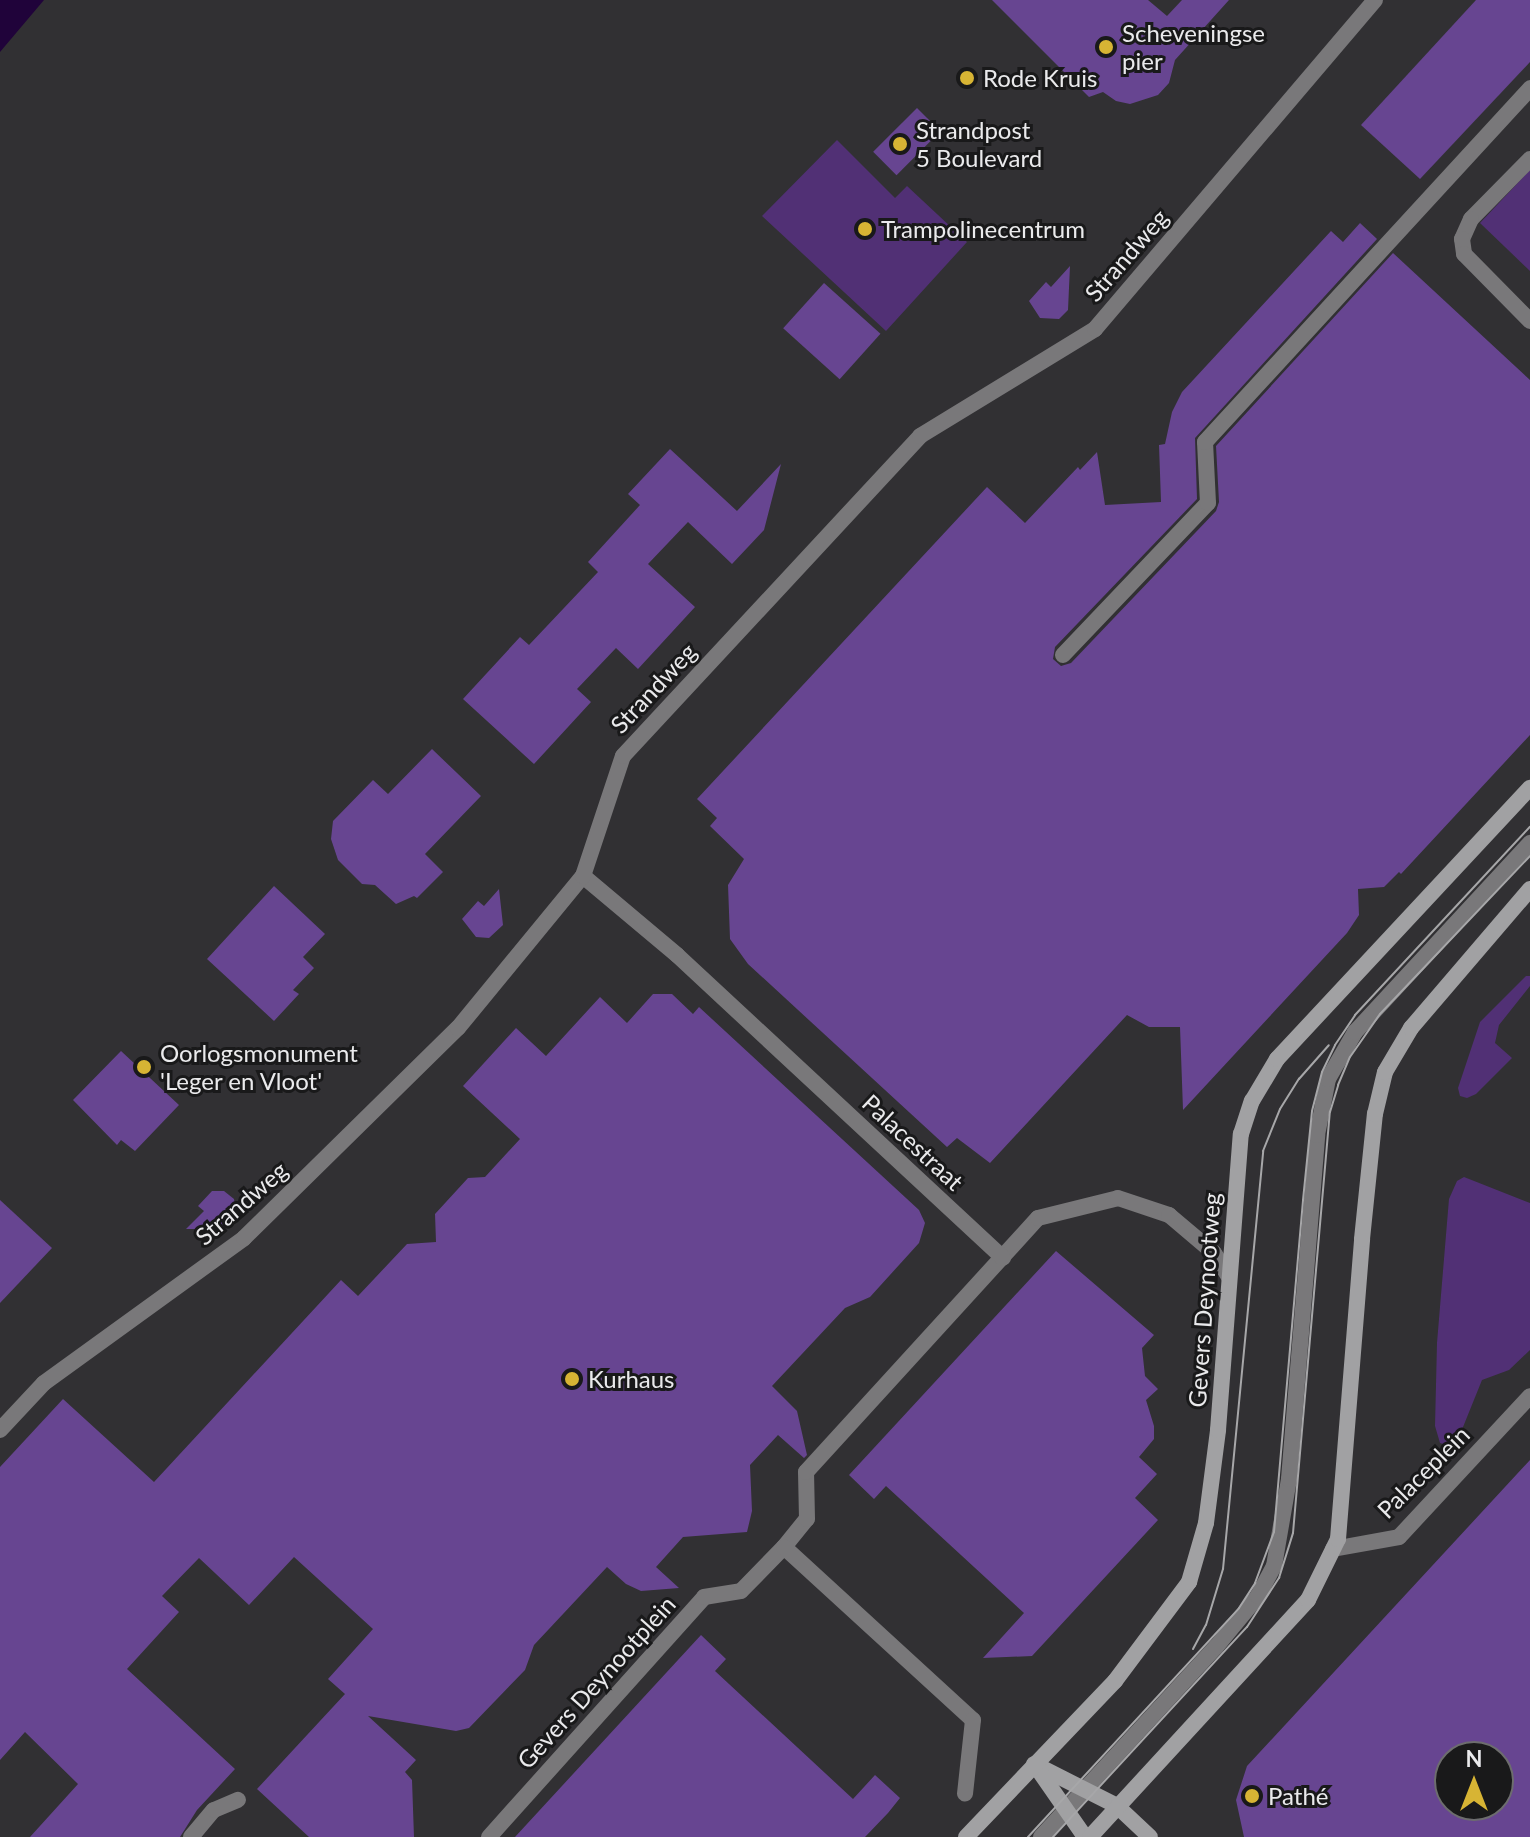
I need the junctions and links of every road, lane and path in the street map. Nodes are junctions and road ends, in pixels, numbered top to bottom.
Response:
1 (1375, 0) edge
2 (1530, 88) edge
3 (1530, 159) edge
4 (1530, 321) edge
5 (1063, 655) dead end
6 (1530, 788) edge
7 (1530, 843) edge
8 (583, 876) junction
9 (1530, 889) edge
10 (1003, 1258) junction
11 (1229, 1277) junction
12 (1530, 1396) edge
13 (0, 1430) edge
14 (784, 1547) junction
15 (1333, 1549) junction
16 (1034, 1764) junction
17 (1085, 1789) junction
18 (965, 1794) dead end
19 (238, 1800) dead end
20 (1117, 1806) junction
21 (1066, 1810) junction
22 (191, 1837) edge
23 (489, 1837) edge
24 (966, 1837) edge
25 (1041, 1837) edge
26 (1088, 1837) edge
27 (1150, 1837) edge

1 - 8 street, Strandweg
2 - 5 street
3 - 4 street
6 - 11 main road, Gevers Deynootweg
7 - 17 street
8 - 10 street, Palacestraat
8 - 13 street, Strandweg
9 - 15 main road
10 - 11 street
10 - 14 street, Gevers Deynootplein
11 - 16 main road, Gevers Deynootweg
12 - 15 street, Palaceplein
14 - 18 street
14 - 23 street, Gevers Deynootplein
15 - 20 main road
16 - 17 main road
16 - 21 main road
16 - 24 main road, Gevers Deynootweg
17 - 20 main road
17 - 21 street
19 - 22 street
20 - 26 main road
20 - 27 main road
21 - 25 street
21 - 26 main road

